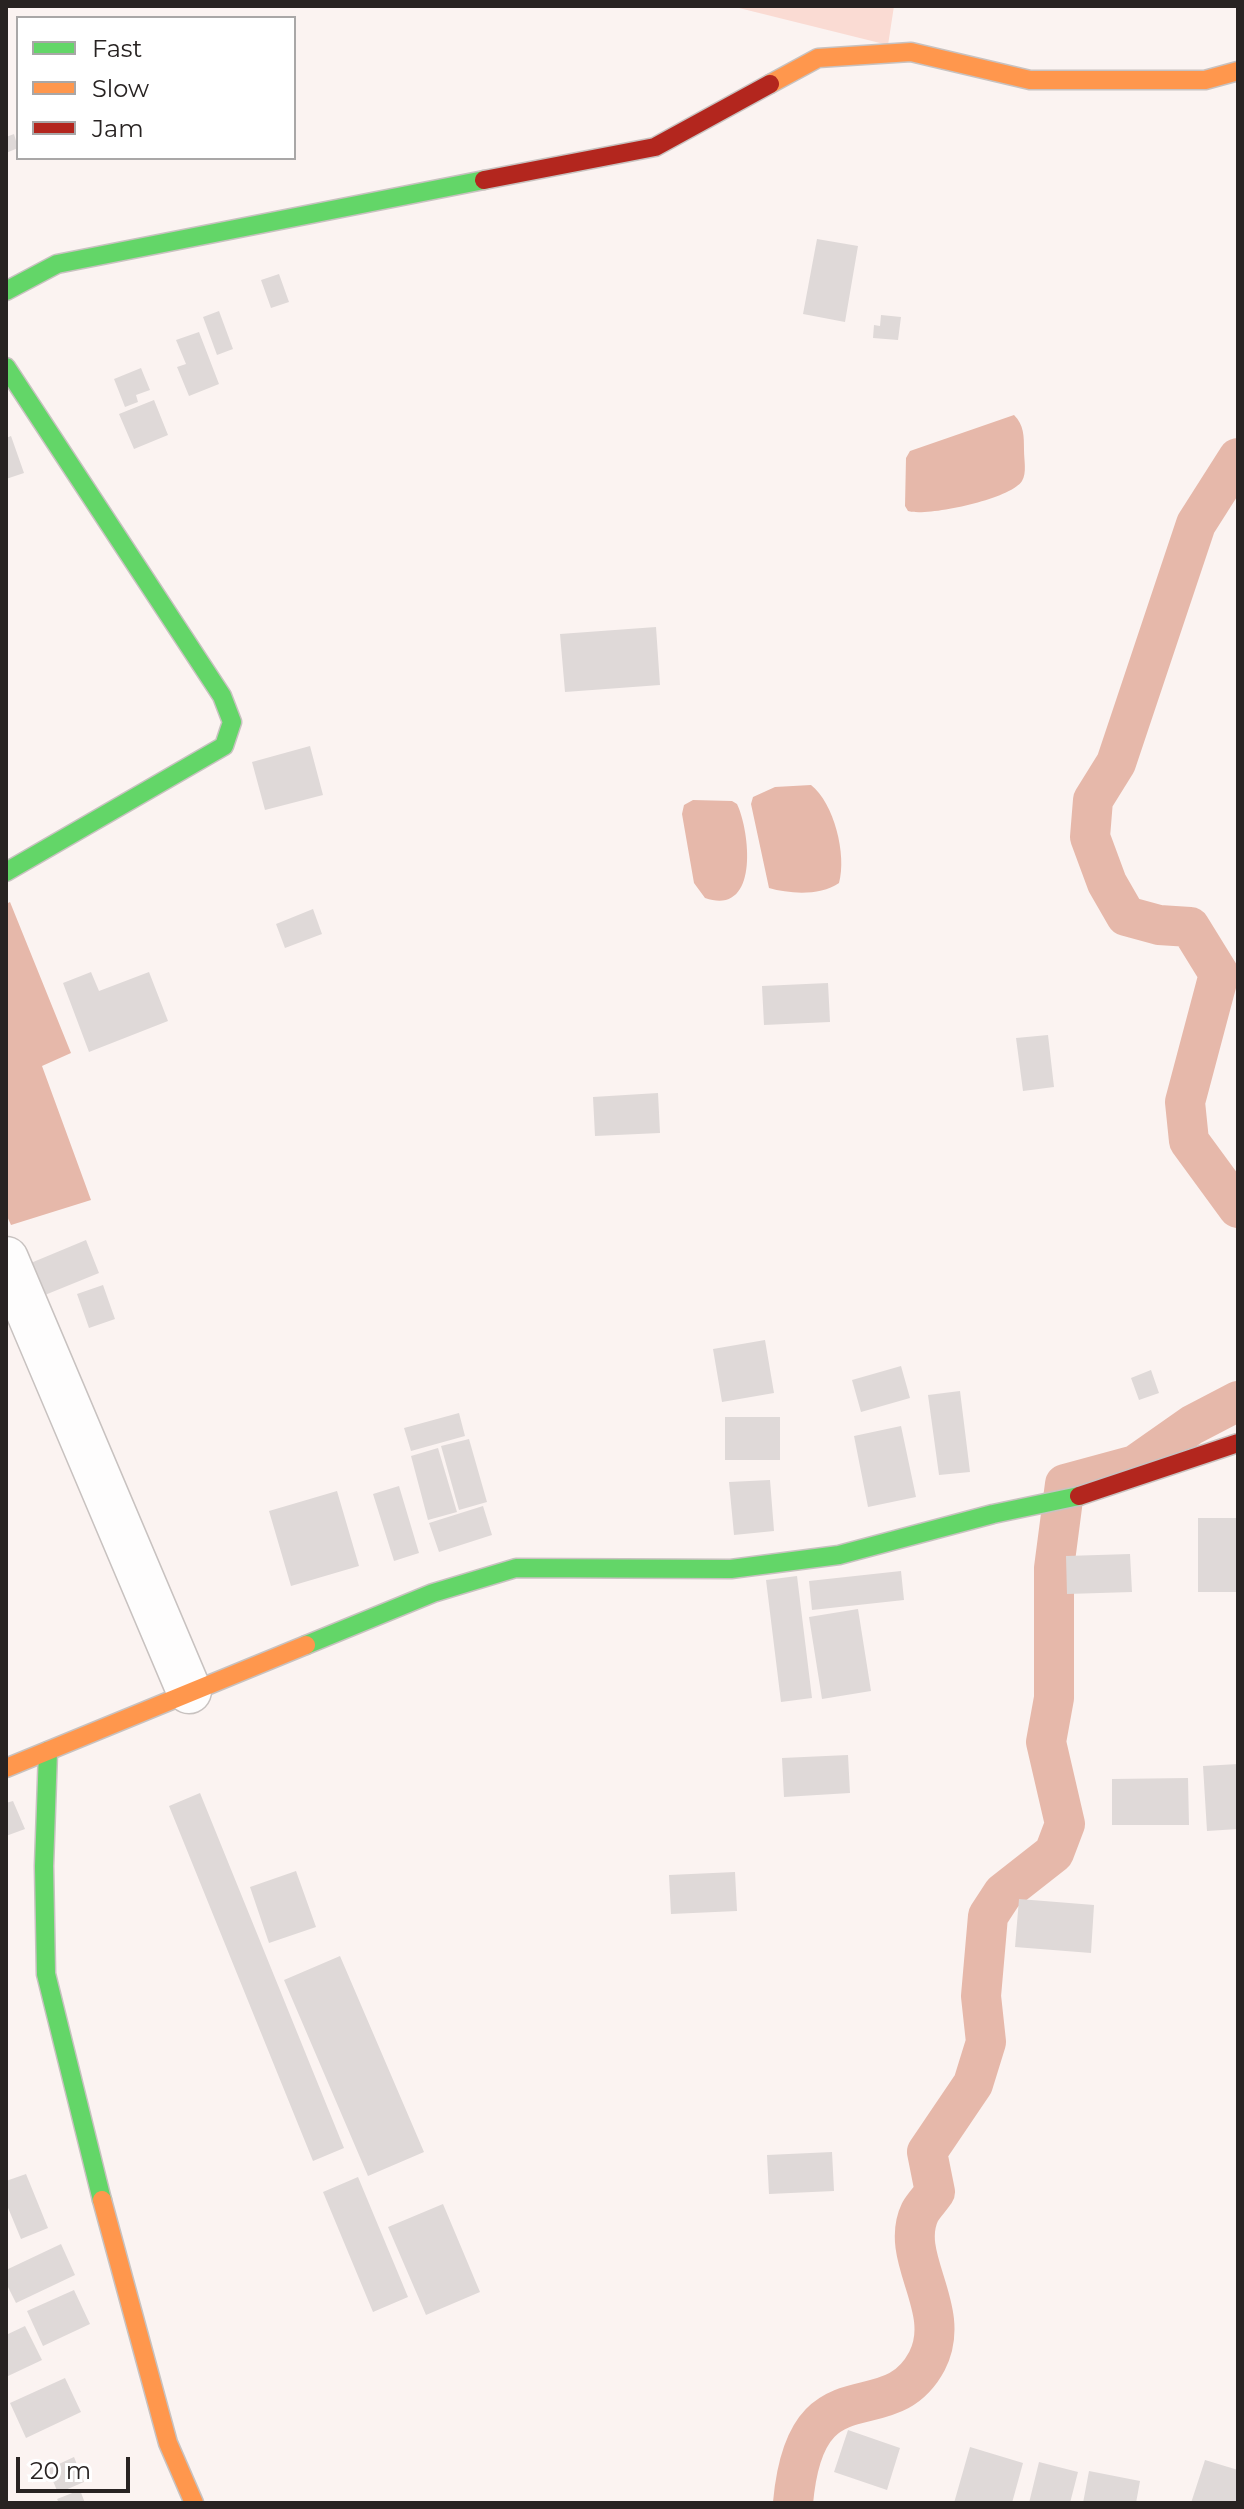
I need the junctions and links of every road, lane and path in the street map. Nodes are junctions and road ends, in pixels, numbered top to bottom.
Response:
1 (1238, 71) edge
2 (6, 291) edge
3 (6, 367) edge
4 (6, 872) edge
5 (6, 1259) edge
6 (1238, 1443) edge
7 (189, 1691) junction
8 (48, 1751) junction
9 (6, 1768) edge
10 (194, 2503) edge

1 - 2 street
3 - 4 street
5 - 7 street
6 - 7 street
7 - 8 street
8 - 9 street
8 - 10 street

